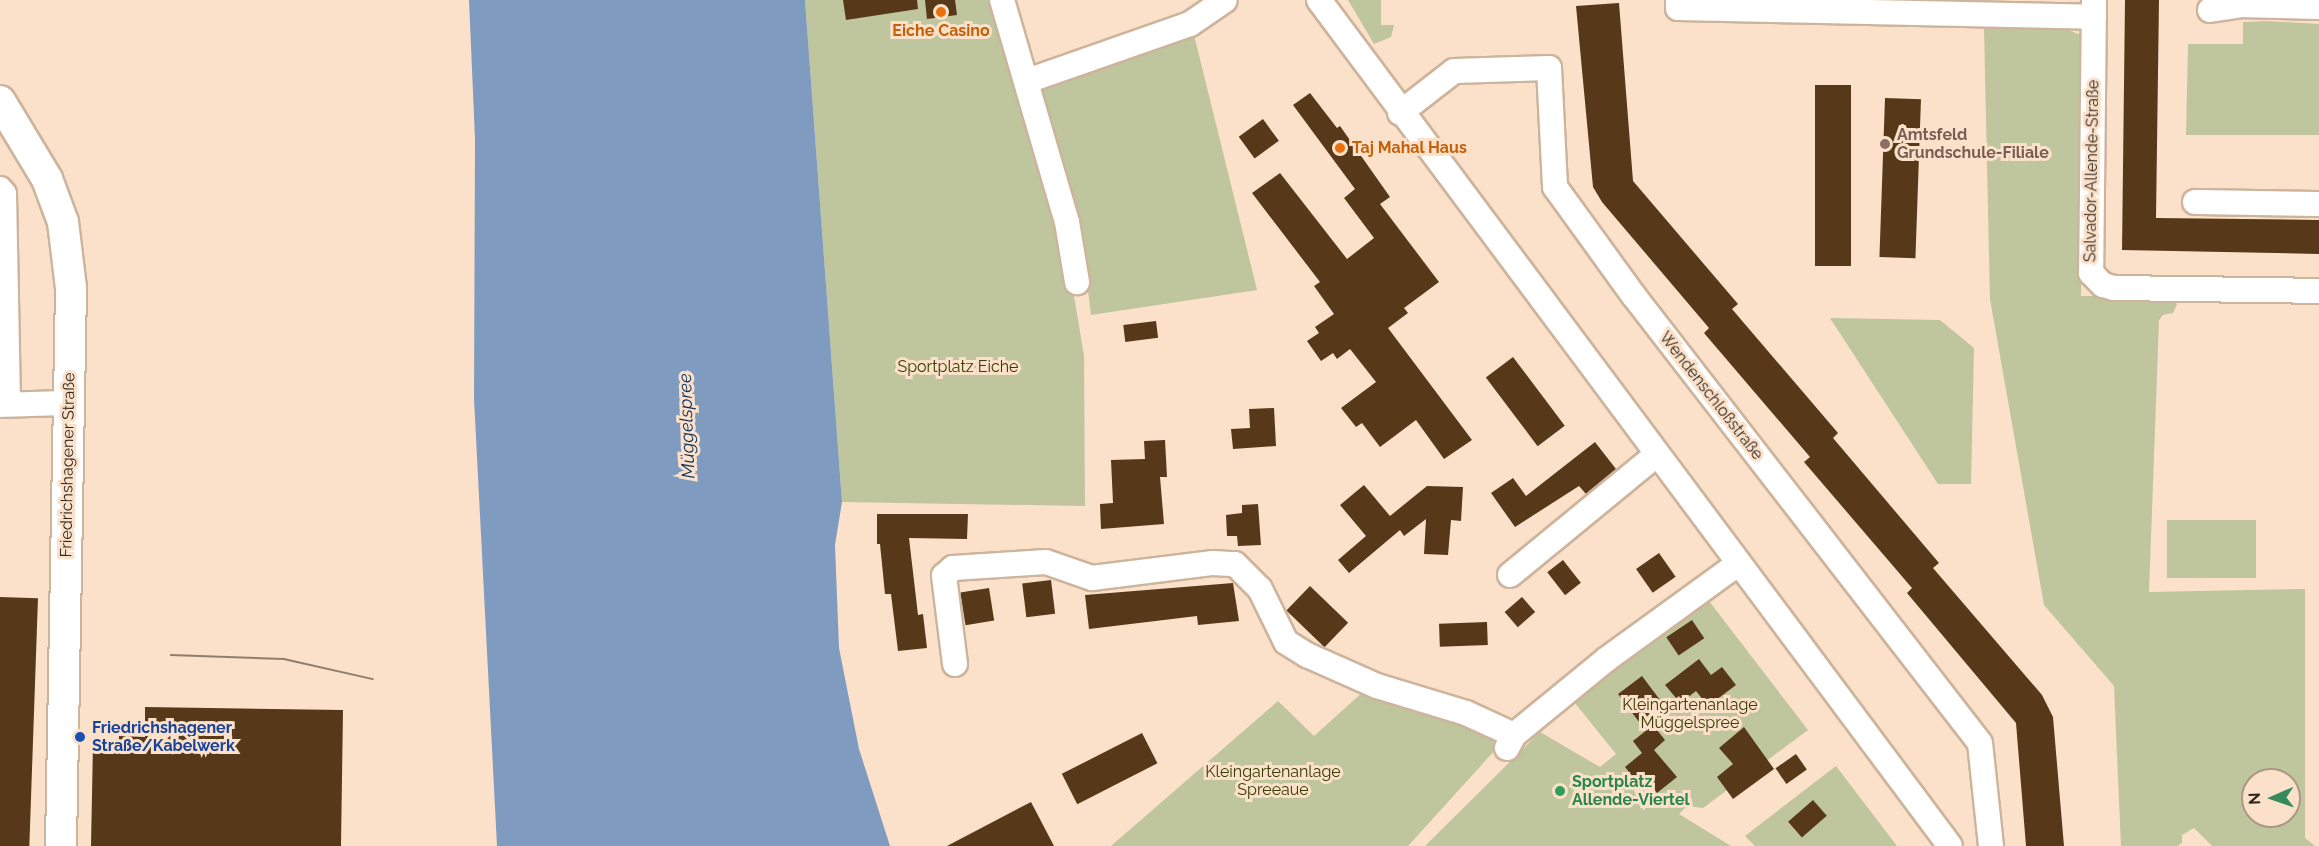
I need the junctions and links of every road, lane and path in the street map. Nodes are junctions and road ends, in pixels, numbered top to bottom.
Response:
1 (1002, 0) edge
2 (1225, 0) edge
3 (1319, 0) edge
4 (1678, 0) edge
5 (2319, 7) edge
6 (2094, 8) edge
7 (2210, 9) dead end
8 (1027, 81) junction
9 (0, 101) edge
10 (1400, 113) junction
11 (0, 189) edge
12 (2195, 202) dead end
13 (2319, 204) edge
14 (1077, 282) dead end
15 (2319, 291) edge
16 (69, 403) junction
17 (4, 405) edge
18 (1656, 455) junction
19 (1739, 563) junction
20 (1510, 575) dead end
21 (956, 664) dead end
22 (61, 846) edge
23 (1950, 846) edge
24 (1991, 846) edge

1 - 8 street
2 - 8 street
3 - 10 street
4 - 6 street, Salvador-Allende-Straße
5 - 7 street
6 - 15 street, Salvador-Allende-Straße
8 - 14 street
9 - 16 main road, Friedrichshagener Straße
10 - 18 street
10 - 24 street, Wendenschloßstraße
11 - 17 street
12 - 13 street
16 - 17 street
16 - 22 main road, Friedrichshagener Straße
18 - 19 street
18 - 20 street
19 - 21 street
19 - 23 street

